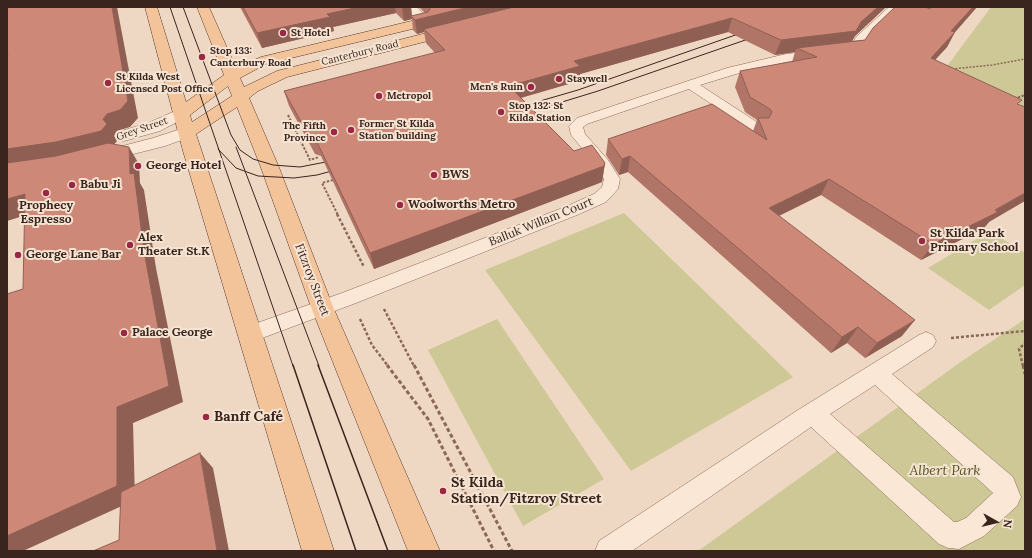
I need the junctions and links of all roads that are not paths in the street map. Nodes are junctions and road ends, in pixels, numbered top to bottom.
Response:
1 (151, 7) edge
2 (203, 7) edge
3 (410, 7) edge
4 (895, 7) edge
5 (431, 20) joint
6 (470, 26) edge
7 (231, 77) junction
8 (690, 84) junction
9 (240, 98) junction
10 (182, 112) junction
11 (758, 129) edge
12 (187, 132) junction
13 (322, 307) junction
14 (250, 334) junction
15 (926, 341) road end
16 (876, 372) junction
17 (812, 413) junction
18 (318, 551) edge
19 (424, 551) edge
20 (608, 551) edge

1 - 10 main road
2 - 7 main road, Fitzroy Street
3 - 5 street
4 - 8 lane, Balluk Willam Court
5 - 7 main road, Canterbury Road
6 - 9 main road, Canterbury Road
7 - 9 main road, Fitzroy Street
7 - 10 main road, Canterbury Road
8 - 11 lane
8 - 13 lane, Balluk Willam Court
9 - 12 main road, Canterbury Road
9 - 13 main road, Fitzroy Street
10 - 12 main road
10 - 12 street, Grey Street
12 - 14 main road
13 - 14 lane, Balluk Willam Court
13 - 19 main road, Fitzroy Street
14 - 18 main road
15 - 16 lane
16 - 17 lane
16 - 17 lane
17 - 20 lane

